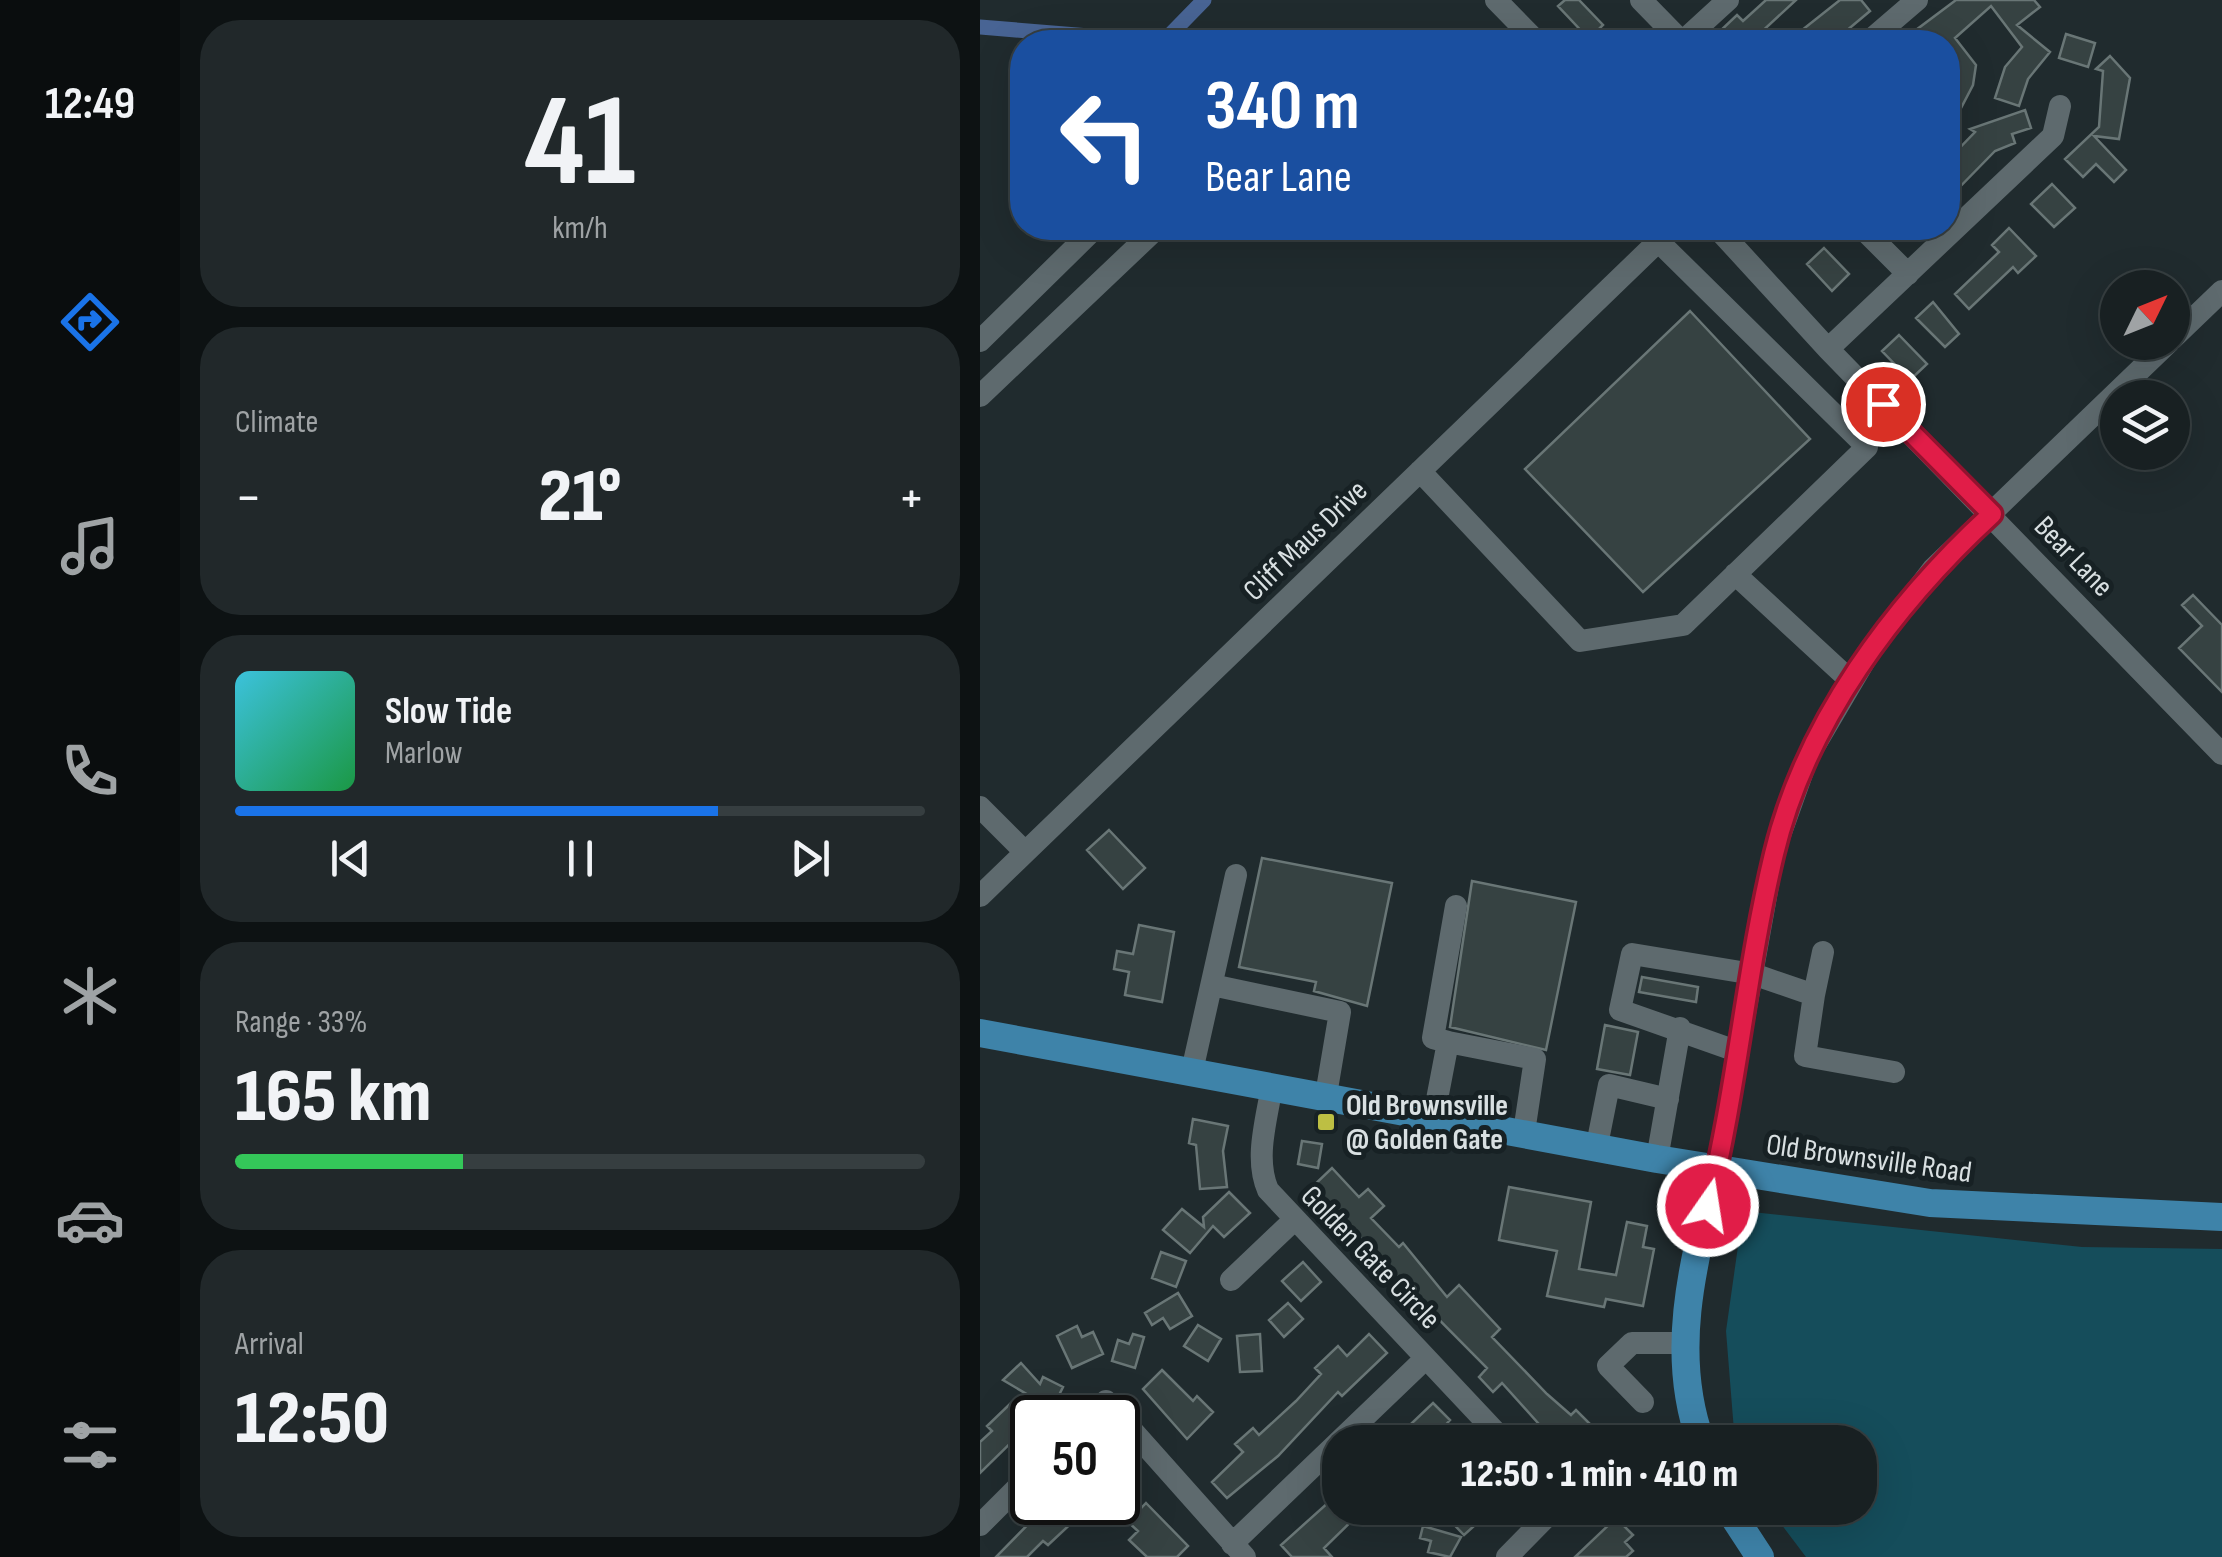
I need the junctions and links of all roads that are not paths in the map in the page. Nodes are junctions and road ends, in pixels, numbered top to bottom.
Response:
1 (1496, 0) edge
2 (1641, 0) edge
3 (1728, 0) edge
4 (1917, 0) edge
5 (1525, 30) edge
6 (1670, 30) edge
7 (1695, 30) edge
8 (1885, 30) edge
9 (2060, 106) dead end
10 (1960, 225) edge
11 (1083, 240) edge
12 (1144, 240) edge
13 (1659, 240) edge
14 (1671, 240) edge
15 (1728, 240) edge
16 (1874, 240) edge
17 (1944, 240) edge
18 (1061, 261) junction
19 (1908, 274) junction
20 (1090, 291) junction
21 (2222, 291) edge
22 (2190, 322) edge
23 (980, 341) edge
24 (1828, 349) junction
25 (2151, 360) edge
26 (980, 396) edge
27 (1420, 471) junction
28 (1992, 514) junction
29 (1736, 574) junction
30 (1852, 682) junction
31 (2222, 754) edge
32 (980, 807) edge
33 (1026, 852) junction
34 (1236, 875) dead end
35 (980, 896) edge
36 (1456, 906) dead end
37 (1824, 952) dead end
38 (1753, 974) junction
39 (1212, 985) junction
40 (1814, 995) junction
41 (1680, 1028) junction
42 (980, 1033) edge
43 (1448, 1042) junction
44 (1739, 1052) junction
45 (1192, 1070) junction
46 (1894, 1072) dead end
47 (1272, 1084) junction
48 (1326, 1095) junction
49 (1668, 1098) junction
50 (1434, 1115) junction
51 (1524, 1132) junction
52 (1597, 1146) junction
53 (1656, 1159) junction
54 (1717, 1169) junction
55 (2222, 1217) edge
56 (1293, 1221) junction
57 (1231, 1280) dead end
58 (1685, 1342) junction
59 (1426, 1358) junction
60 (1642, 1402) dead end
61 (1489, 1425) edge
62 (1699, 1425) edge
63 (1140, 1451) edge
64 (1010, 1494) edge
65 (982, 1520) edge
66 (1539, 1525) edge
67 (1739, 1525) edge
68 (1239, 1550) edge
69 (1506, 1557) edge
70 (1760, 1557) edge

1 - 5 street
2 - 6 street
3 - 7 street
4 - 8 street
9 - 10 street
11 - 18 street
12 - 20 street
13 - 27 street, Cliff Maus Drive
14 - 29 street
15 - 24 street, Bear Lane
16 - 19 street
17 - 19 street
18 - 20 street
18 - 23 street
19 - 24 street
20 - 26 street
21 - 22 street
24 - 28 street, Bear Lane
25 - 28 street
27 - 29 street
27 - 33 street, Cliff Maus Drive
28 - 30 street
28 - 31 street, Bear Lane
29 - 30 street
30 - 38 street
32 - 33 street
33 - 35 street, Cliff Maus Drive
34 - 39 street
36 - 43 street
37 - 40 street
38 - 40 street
38 - 41 street
38 - 44 street
39 - 45 street
39 - 48 street
40 - 46 street
41 - 44 street
41 - 49 street
42 - 45 main road, Old Brownsville Road
43 - 50 street
43 - 51 street
44 - 54 street
45 - 47 main road, Old Brownsville Road
47 - 48 main road, Old Brownsville Road
47 - 56 street, Golden Gate Circle
48 - 50 main road, Old Brownsville Road
49 - 52 street
49 - 53 street
50 - 51 main road, Old Brownsville Road
51 - 52 main road, Old Brownsville Road
52 - 53 main road, Old Brownsville Road
53 - 54 main road, Old Brownsville Road
54 - 55 main road, Old Brownsville Road
54 - 58 main road
56 - 57 street
56 - 59 street, Golden Gate Circle
58 - 60 street
58 - 62 main road
59 - 61 street, Golden Gate Circle
59 - 68 street
63 - 68 street
64 - 65 street
66 - 69 street
67 - 70 main road

